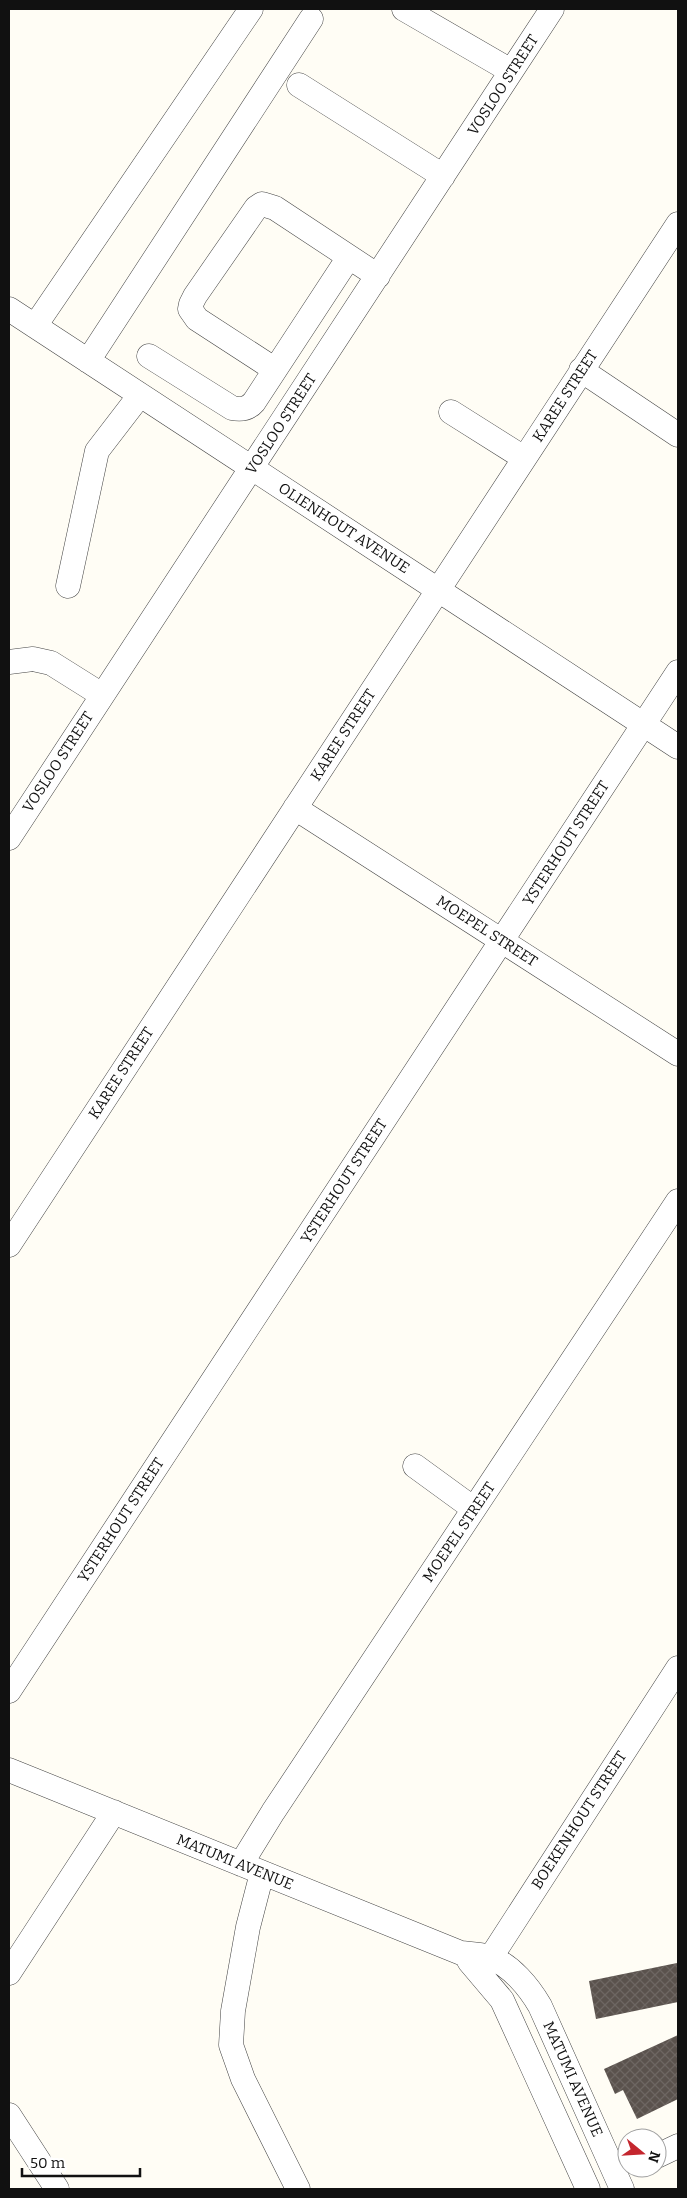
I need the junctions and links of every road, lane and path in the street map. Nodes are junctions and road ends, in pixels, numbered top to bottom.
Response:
1 (251, 9) edge
2 (404, 9) edge
3 (552, 9) edge
4 (311, 19) dead end
5 (511, 71) junction
6 (299, 85) dead end
7 (443, 176) junction
8 (678, 224) edge
9 (349, 257) junction
10 (378, 276) junction
11 (9, 309) edge
12 (35, 326) junction
13 (149, 356) dead end
14 (88, 360) junction
15 (274, 369) junction
16 (581, 370) junction
17 (140, 395) junction
18 (451, 412) dead end
19 (678, 435) edge
20 (524, 458) junction
21 (252, 468) junction
22 (68, 586) dead end
23 (438, 590) junction
24 (9, 662) edge
25 (678, 672) edge
26 (102, 695) junction
27 (644, 724) junction
28 (678, 746) edge
29 (296, 808) junction
30 (9, 838) edge
31 (502, 940) junction
32 (678, 1054) edge
33 (678, 1202) edge
34 (9, 1245) edge
35 (415, 1466) dead end
36 (474, 1509) junction
37 (678, 1668) edge
38 (9, 1690) edge
39 (9, 1770) edge
40 (114, 1812) junction
41 (252, 1868) junction
42 (485, 1965) junction
43 (9, 1973) edge
44 (9, 2115) edge
45 (617, 2167) edge
46 (619, 2178) edge
47 (585, 2188) edge
48 (57, 2189) edge
49 (298, 2189) edge

1 - 12 street
2 - 5 street
3 - 5 street, VOSLOO STREET
4 - 14 street
5 - 7 street, VOSLOO STREET
6 - 7 street
7 - 10 street, VOSLOO STREET
8 - 16 street, KAREE STREET
9 - 10 street
9 - 15 street
9 - 15 street
10 - 21 street, VOSLOO STREET
11 - 12 street, OLIENHOUT AVENUE
12 - 14 street, OLIENHOUT AVENUE
13 - 15 street
14 - 17 street, OLIENHOUT AVENUE
16 - 19 street
16 - 20 street, KAREE STREET
17 - 21 street, OLIENHOUT AVENUE
17 - 22 street
18 - 20 street
20 - 23 street, KAREE STREET
21 - 23 street, OLIENHOUT AVENUE
21 - 26 street, VOSLOO STREET
23 - 27 street, OLIENHOUT AVENUE
23 - 29 street, KAREE STREET
24 - 26 street
25 - 27 street, YSTERHOUT STREET
26 - 30 street, VOSLOO STREET
27 - 28 street, OLIENHOUT AVENUE
27 - 31 street, YSTERHOUT STREET
29 - 31 street, MOEPEL STREET
29 - 34 street, KAREE STREET
31 - 32 street, MOEPEL STREET
31 - 38 street, YSTERHOUT STREET
33 - 36 street, MOEPEL STREET
35 - 36 street
36 - 41 street, MOEPEL STREET
37 - 42 street, BOEKENHOUT STREET
39 - 40 street, MATUMI AVENUE
40 - 41 street, MATUMI AVENUE
40 - 43 street
41 - 42 street, MATUMI AVENUE
41 - 49 street, MOEPEL STREET
42 - 45 street, MATUMI AVENUE
42 - 47 street, MATUMI AVENUE
44 - 48 street
46 - 47 street

